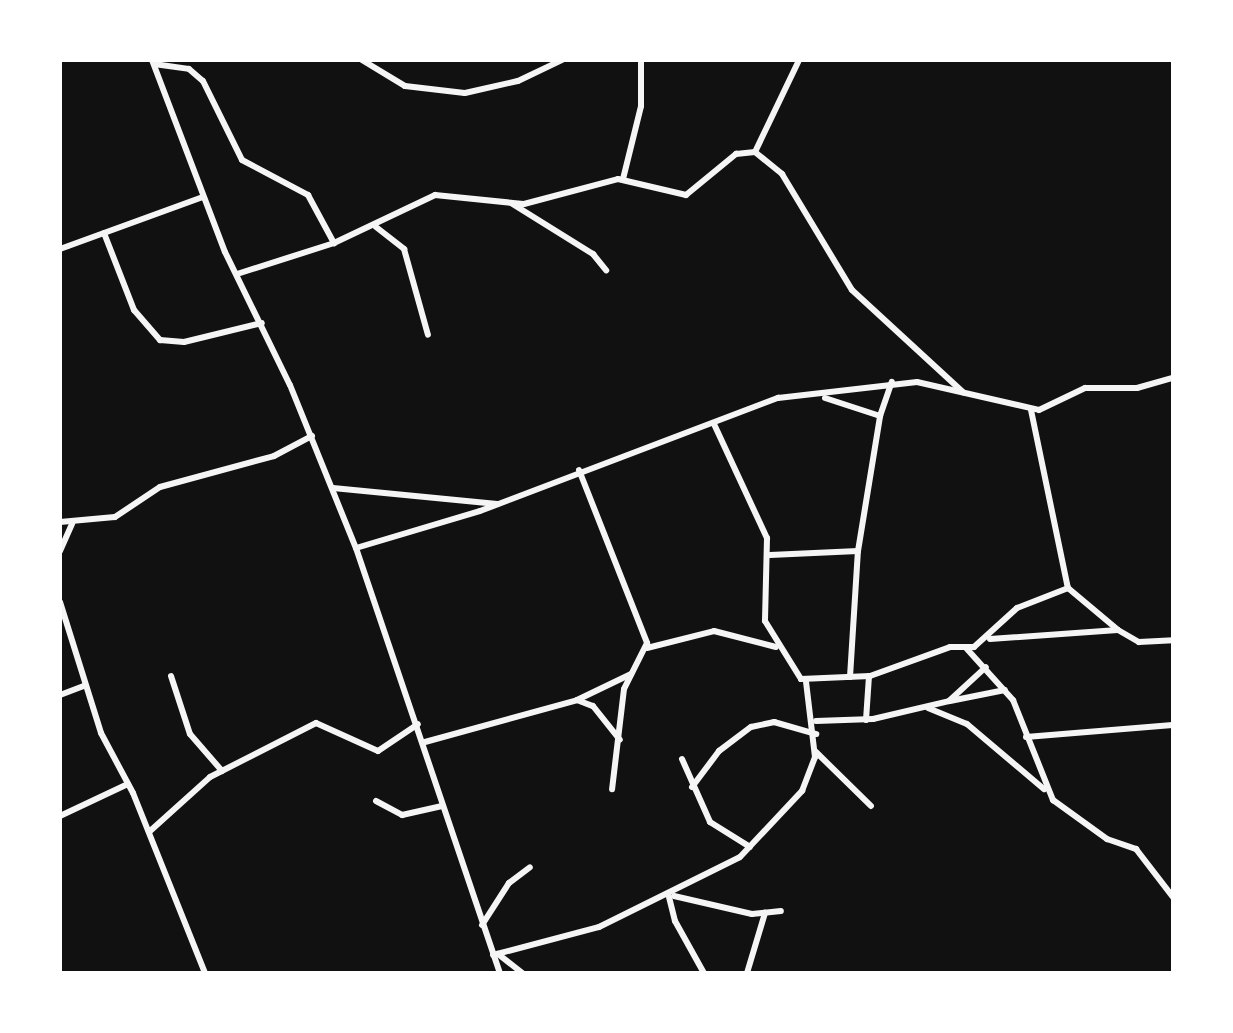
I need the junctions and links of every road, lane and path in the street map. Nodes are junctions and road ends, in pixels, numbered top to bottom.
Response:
1 (362, 60) edge
2 (561, 60) edge
3 (641, 60) edge
4 (799, 60) edge
5 (153, 62) edge
6 (755, 152) junction
7 (623, 179) junction
8 (203, 197) junction
9 (510, 202) junction
10 (375, 227) junction
11 (104, 233) junction
12 (334, 243) junction
13 (60, 249) edge
14 (606, 270) dead end
15 (237, 274) junction
16 (262, 323) junction
17 (428, 335) dead end
18 (1173, 378) edge
19 (892, 382) junction
20 (963, 392) junction
21 (819, 396) junction
22 (1030, 409) junction
23 (880, 416) junction
24 (714, 424) junction
25 (312, 436) junction
26 (579, 470) junction
27 (333, 488) junction
28 (498, 504) junction
29 (60, 522) edge
30 (72, 524) junction
31 (356, 548) junction
32 (60, 551) edge
33 (858, 551) junction
34 (770, 555) junction
35 (1068, 588) junction
36 (60, 602) edge
37 (1118, 630) junction
38 (988, 639) junction
39 (1173, 640) edge
40 (777, 647) junction
41 (647, 648) junction
42 (966, 648) junction
43 (986, 667) junction
44 (632, 674) junction
45 (172, 676) dead end
46 (869, 676) junction
47 (850, 677) junction
48 (806, 680) junction
49 (84, 686) junction
50 (1006, 690) junction
51 (60, 695) edge
52 (577, 700) junction
53 (949, 702) junction
54 (927, 708) junction
55 (866, 720) junction
56 (816, 721) junction
57 (418, 724) junction
58 (1173, 724) edge
59 (816, 734) junction
60 (1026, 737) junction
61 (621, 741) junction
62 (425, 742) junction
63 (815, 751) junction
64 (682, 759) dead end
65 (222, 771) junction
66 (128, 784) junction
67 (692, 786) junction
68 (1045, 789) junction
69 (612, 790) dead end
70 (376, 802) dead end
71 (442, 806) junction
72 (871, 806) dead end
73 (60, 816) edge
74 (149, 832) junction
75 (750, 847) junction
76 (530, 868) dead end
77 (671, 896) junction
78 (1173, 897) edge
79 (781, 911) dead end
80 (765, 913) junction
81 (482, 926) junction
82 (496, 954) junction
83 (205, 973) edge
84 (500, 973) edge
85 (522, 973) edge
86 (704, 973) edge
87 (746, 973) edge

1 - 2 street
3 - 7 street
4 - 6 street
5 - 8 street
5 - 12 street
6 - 7 street
6 - 20 street
7 - 9 street
8 - 11 street
8 - 15 street
9 - 10 street
9 - 14 street
10 - 12 street
10 - 17 street
11 - 13 street
11 - 16 street
12 - 15 street
15 - 16 street
16 - 25 street
18 - 22 street
19 - 20 street
19 - 21 street
19 - 23 street
20 - 22 street
21 - 23 street
21 - 24 street
22 - 35 street
23 - 33 street
24 - 26 street
24 - 34 street
25 - 27 street
25 - 30 street
26 - 28 street
26 - 41 street
27 - 28 street
27 - 31 street
28 - 31 street
29 - 30 street
30 - 32 street
31 - 57 street
33 - 34 street
33 - 47 street
34 - 40 street
35 - 37 street
35 - 38 street
36 - 49 street
37 - 38 street
37 - 39 street
38 - 42 street
40 - 41 street
40 - 48 street
41 - 44 street
42 - 43 street
42 - 46 street
43 - 50 street
43 - 53 street
44 - 52 street
44 - 61 street
45 - 65 street
46 - 47 street
46 - 55 street
47 - 48 street
48 - 56 street
49 - 51 street
49 - 66 street
50 - 53 street
50 - 60 street
52 - 61 street
52 - 62 street
53 - 54 street
54 - 55 street
54 - 68 street
55 - 56 street
56 - 59 street
57 - 62 street
57 - 65 street
58 - 60 street
59 - 63 street
59 - 67 street
60 - 68 street
61 - 69 street
62 - 71 street
63 - 72 street
63 - 75 street
64 - 67 street
65 - 74 street
66 - 73 street
66 - 74 street
67 - 75 street
68 - 78 street
70 - 71 street
71 - 81 street
74 - 83 street
75 - 77 street
76 - 81 street
77 - 80 street
77 - 82 street
77 - 86 street
79 - 80 street
80 - 87 street
81 - 82 street
82 - 84 street
82 - 85 street

